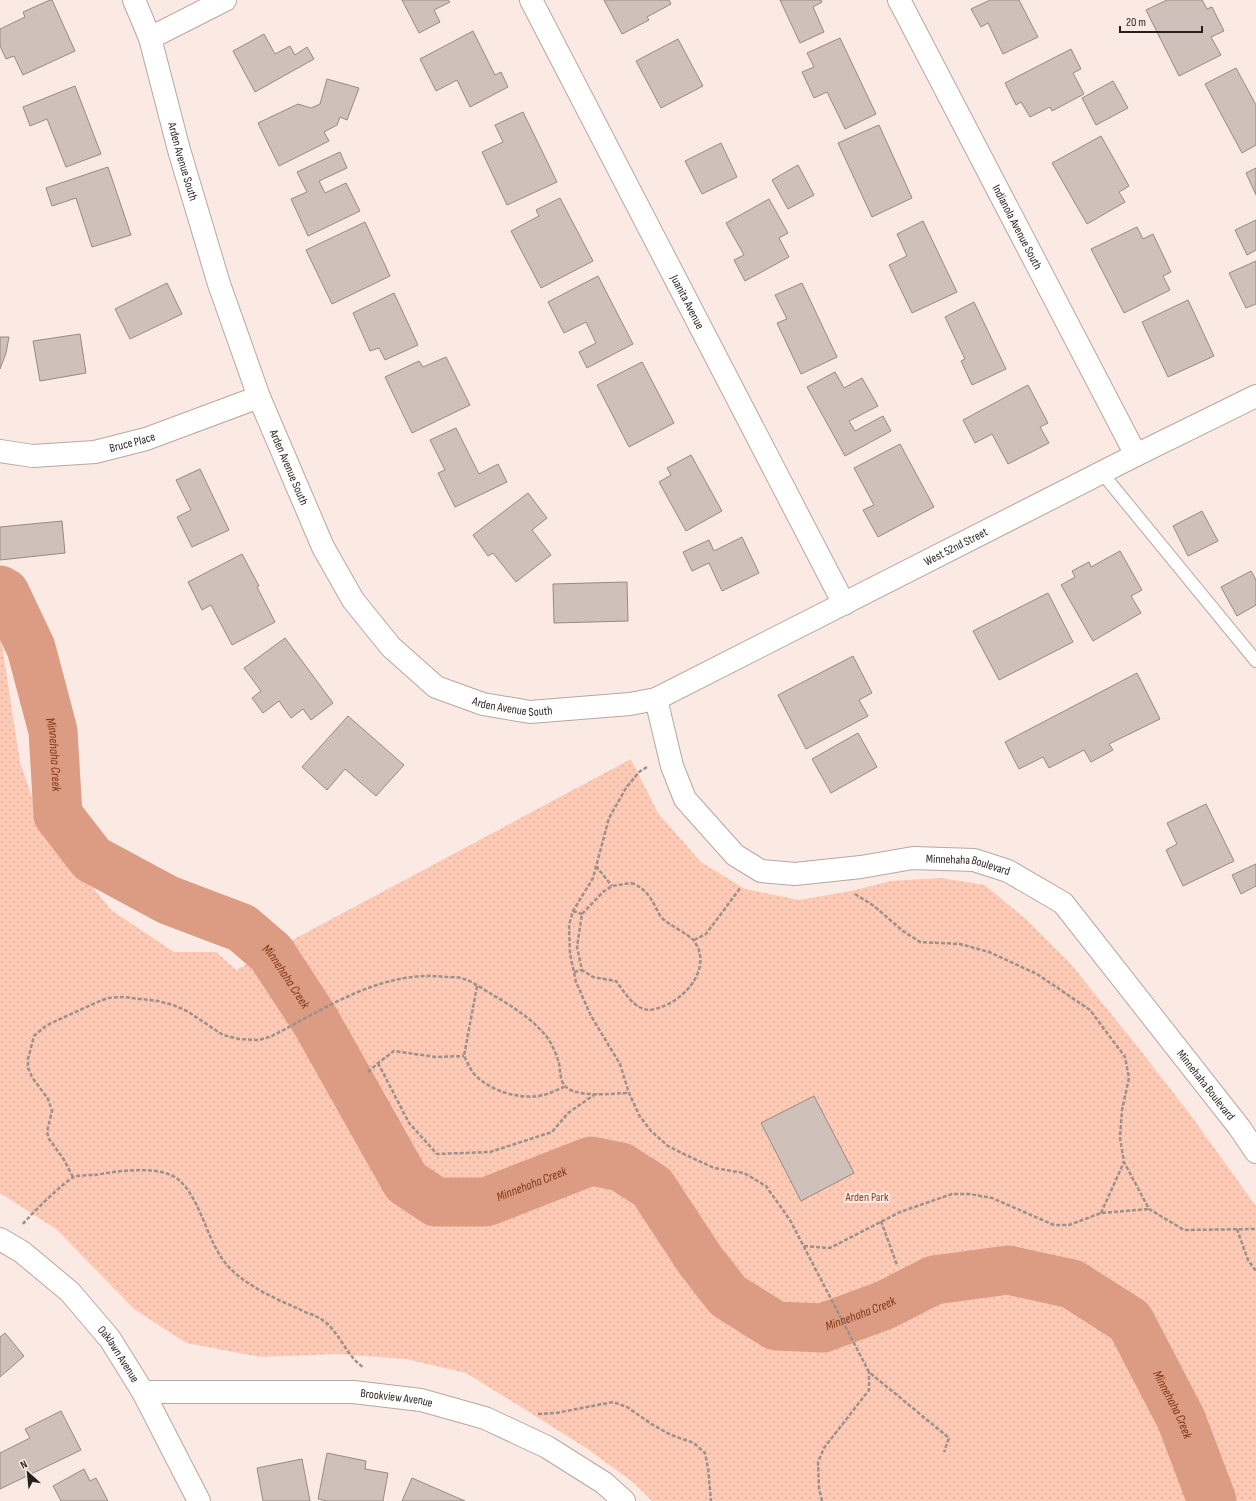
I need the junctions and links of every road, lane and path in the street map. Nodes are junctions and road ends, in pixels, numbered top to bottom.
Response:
1 (134, 0) edge
2 (225, 0) edge
3 (531, 0) edge
4 (899, 0) edge
5 (150, 38) junction
6 (1256, 396) edge
7 (259, 397) junction
8 (0, 451) edge
9 (1136, 455) junction
10 (1102, 472) junction
11 (844, 604) junction
12 (1256, 661) edge
13 (656, 699) junction
14 (650, 766) dead end
15 (596, 866) junction
16 (745, 882) dead end
17 (612, 886) junction
18 (874, 906) dead end
19 (573, 911) junction
20 (582, 914) junction
21 (694, 940) junction
22 (582, 970) junction
23 (574, 972) junction
24 (477, 986) junction
25 (464, 1056) junction
26 (378, 1063) junction
27 (368, 1072) dead end
28 (564, 1087) junction
29 (629, 1093) junction
30 (594, 1094) junction
31 (1256, 1152) edge
32 (1124, 1162) junction
33 (73, 1178) junction
34 (1149, 1209) junction
35 (1101, 1213) junction
36 (881, 1221) junction
37 (1237, 1229) junction
38 (1256, 1229) edge
39 (3, 1241) edge
40 (804, 1246) junction
41 (897, 1265) dead end
42 (1256, 1271) edge
43 (365, 1369) dead end
44 (869, 1372) junction
45 (143, 1392) junction
46 (531, 1414) dead end
47 (944, 1452) dead end
48 (199, 1501) edge
49 (624, 1501) edge
50 (711, 1501) edge
51 (822, 1501) edge

1 - 5 street, Arden Avenue South
2 - 5 street
3 - 11 street, Juanita Avenue
4 - 9 street, Indianola Avenue South
5 - 7 street, Arden Avenue South
6 - 9 street, West 52nd Street
7 - 8 street, Bruce Place
7 - 13 street, Arden Avenue South
9 - 10 street, West 52nd Street
10 - 11 street, West 52nd Street
10 - 12 lane
11 - 13 street, West 52nd Street
13 - 31 street, Minnehaha Boulevard
14 - 15 path
15 - 17 path
15 - 19 path
16 - 21 path
17 - 20 path
17 - 21 path
18 - 32 path
19 - 20 path
19 - 23 path
20 - 22 path
21 - 22 path
22 - 23 path
23 - 29 path
24 - 25 path
24 - 28 path
24 - 33 path
25 - 26 path
25 - 28 path
26 - 27 path
26 - 30 path
28 - 30 path
29 - 30 path
29 - 40 path
32 - 34 path
32 - 35 path
33 - 39 path
33 - 43 path
34 - 35 path
34 - 37 path
35 - 36 path
36 - 40 path
36 - 41 path
37 - 38 path
37 - 42 path
39 - 45 street, Oaklawn Avenue
40 - 44 path
44 - 47 path
44 - 51 path
45 - 48 street, Oaklawn Avenue
45 - 49 street, Brookview Avenue
46 - 50 path

